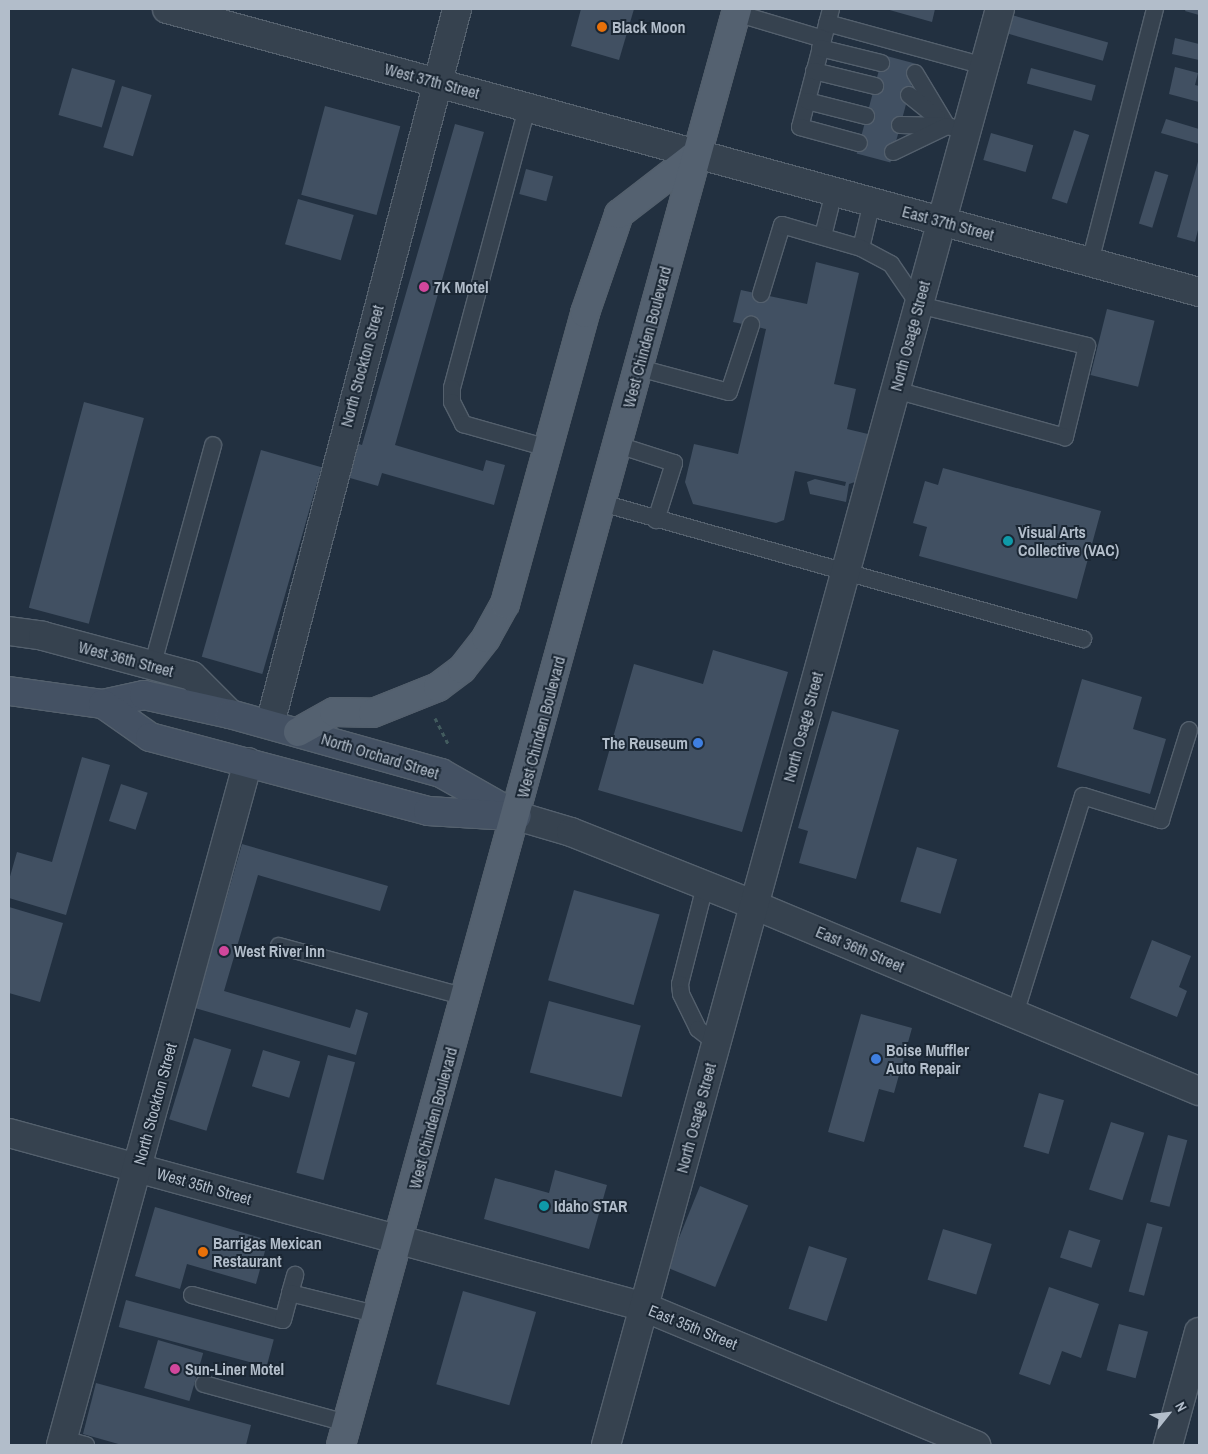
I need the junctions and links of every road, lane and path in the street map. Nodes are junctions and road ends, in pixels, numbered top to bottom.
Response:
1 (167, 9) edge
2 (457, 9) edge
3 (1000, 9) edge
4 (1155, 9) edge
5 (737, 11) edge
6 (829, 16) edge
7 (822, 44) junction
8 (880, 63) dead end
9 (984, 66) junction
10 (814, 71) junction
11 (914, 73) dead end
12 (436, 83) junction
13 (874, 86) dead end
14 (909, 95) dead end
15 (807, 101) junction
16 (527, 108) junction
17 (866, 116) dead end
18 (900, 125) dead end
19 (957, 128) junction
20 (859, 143) dead end
21 (893, 152) dead end
22 (698, 154) junction
23 (834, 192) junction
24 (872, 202) junction
25 (942, 221) junction
26 (823, 236) junction
27 (861, 248) junction
28 (1090, 262) junction
29 (1199, 292) edge
30 (761, 294) dead end
31 (919, 305) junction
32 (751, 325) dead end
33 (639, 368) junction
34 (896, 390) junction
35 (213, 445) dead end
36 (618, 445) junction
37 (548, 448) junction
38 (602, 503) junction
39 (656, 520) junction
40 (846, 572) junction
41 (9, 631) edge
42 (1083, 639) dead end
43 (152, 667) junction
44 (14, 697) edge
45 (103, 704) junction
46 (431, 709) dead end
47 (230, 714) junction
48 (270, 724) junction
49 (1188, 730) dead end
50 (298, 732) junction
51 (450, 746) dead end
52 (248, 762) junction
53 (517, 816) junction
54 (705, 886) junction
55 (754, 905) junction
56 (279, 946) dead end
57 (466, 997) junction
58 (1015, 1014) junction
59 (717, 1044) junction
60 (1199, 1090) edge
61 (9, 1133) edge
62 (137, 1167) junction
63 (399, 1241) junction
64 (295, 1275) dead end
65 (290, 1293) junction
66 (192, 1295) dead end
67 (644, 1307) junction
68 (379, 1315) junction
69 (1199, 1332) edge
70 (204, 1384) dead end
71 (344, 1434) edge
72 (70, 1443) edge
73 (606, 1445) edge
74 (976, 1445) edge
75 (1168, 1445) edge

1 - 12 street, West 37th Street
2 - 12 street, North Stockton Street
3 - 9 street, North Osage Street
4 - 28 lane
5 - 7 lane
5 - 22 main road, West Chinden Boulevard
6 - 7 lane
6 - 9 lane
7 - 8 lane
7 - 10 lane
9 - 19 street, North Osage Street
10 - 13 lane
10 - 15 lane
11 - 19 lane
12 - 16 street, West 37th Street
12 - 48 street, North Stockton Street
14 - 19 lane
15 - 17 lane
15 - 20 lane
16 - 22 street, West 37th Street
16 - 37 lane
18 - 19 lane
19 - 21 lane
19 - 25 street, North Osage Street
22 - 23 street, East 37th Street
22 - 33 main road, West Chinden Boulevard
22 - 37 main road
23 - 24 street, East 37th Street
23 - 26 lane
24 - 25 street, East 37th Street
24 - 27 lane
25 - 28 street, East 37th Street
25 - 31 street, North Osage Street
26 - 27 lane
26 - 30 lane
27 - 31 lane
28 - 29 street, East 37th Street
31 - 34 street, North Osage Street
31 - 34 lane
32 - 33 lane
33 - 36 main road, West Chinden Boulevard
34 - 40 street, North Osage Street
35 - 43 lane
36 - 38 main road, West Chinden Boulevard
36 - 39 lane
37 - 50 main road
38 - 39 lane
38 - 53 main road, West Chinden Boulevard
39 - 40 lane
40 - 42 lane
40 - 55 street, North Osage Street
41 - 43 street, West 36th Street
43 - 47 street, West 36th Street
44 - 45 main road, North Orchard Street
45 - 47 main road, North Orchard Street
45 - 52 main road, North Orchard Street
46 - 51 path
47 - 48 main road, North Orchard Street
48 - 50 main road, North Orchard Street
49 - 58 lane
50 - 53 main road, North Orchard Street
52 - 53 main road, North Orchard Street
52 - 62 street, North Stockton Street
53 - 54 street, East 36th Street
53 - 57 main road, West Chinden Boulevard
54 - 55 street, East 36th Street
54 - 59 lane
55 - 58 street, East 36th Street
55 - 59 street, North Osage Street
56 - 57 lane
57 - 63 main road, West Chinden Boulevard
58 - 60 street, East 36th Street
59 - 67 street, North Osage Street
61 - 62 street, West 35th Street
62 - 63 street, West 35th Street
62 - 72 street, North Stockton Street
63 - 67 street, East 35th Street
63 - 68 main road, West Chinden Boulevard
64 - 65 lane
65 - 66 lane
65 - 68 lane
67 - 73 street, North Osage Street
67 - 74 street, East 35th Street
68 - 71 main road, West Chinden Boulevard
69 - 75 street
70 - 71 lane

